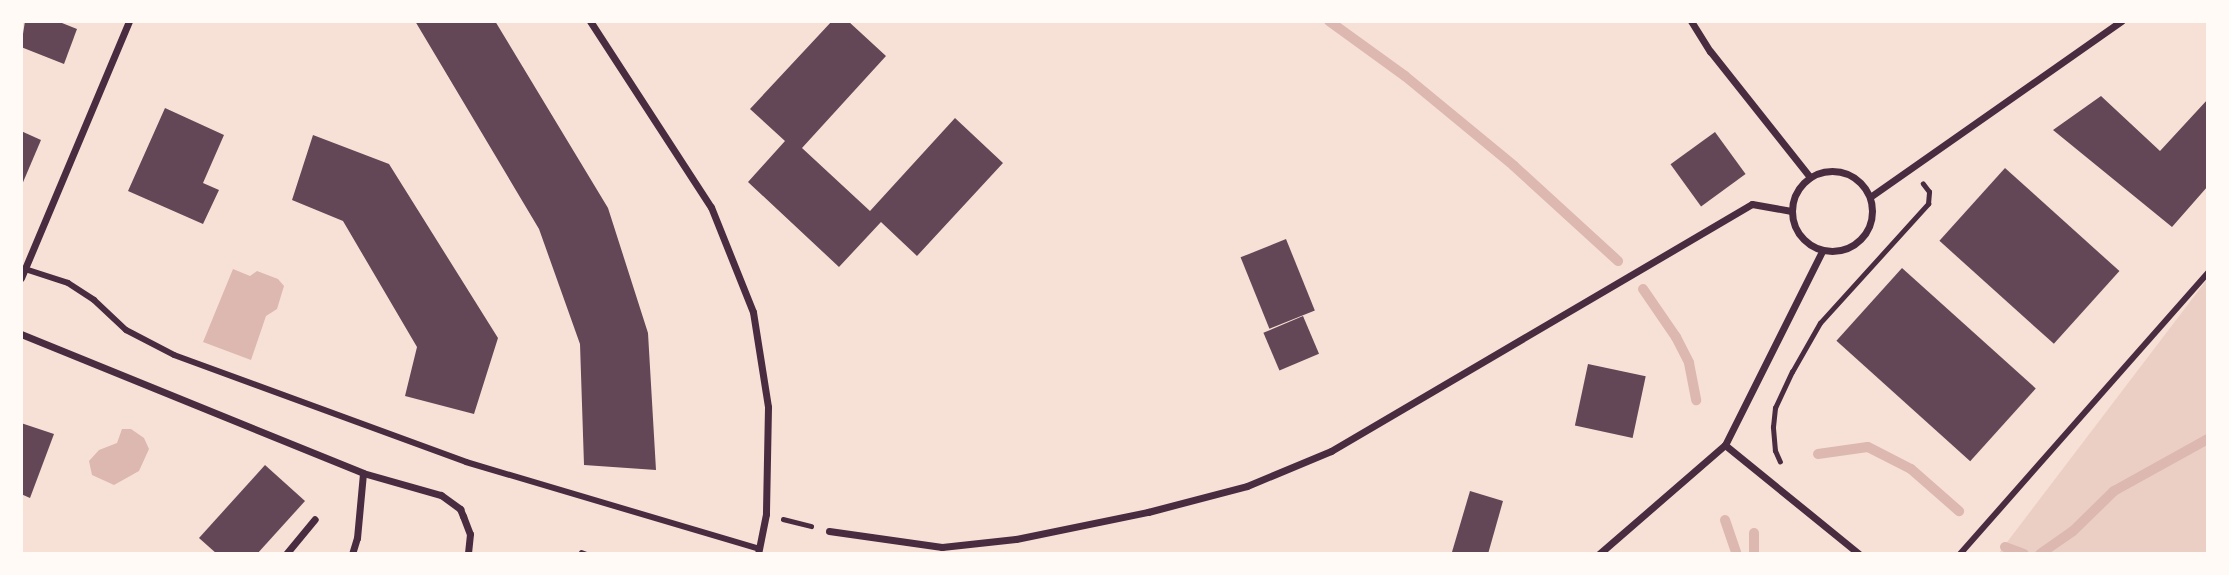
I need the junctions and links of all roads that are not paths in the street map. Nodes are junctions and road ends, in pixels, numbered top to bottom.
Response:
1 (129, 21) edge
2 (590, 21) edge
3 (1691, 21) edge
4 (2121, 21) edge
5 (1810, 177) junction
6 (1870, 197) junction
7 (1791, 211) junction
8 (1822, 251) junction
9 (23, 268) edge
10 (2208, 273) edge
11 (21, 278) edge
12 (21, 334) edge
13 (1725, 444) junction
14 (363, 473) junction
15 (315, 519) dead end
16 (829, 531) road end
17 (758, 552) edge
18 (286, 554) edge
19 (352, 554) edge
20 (468, 554) edge
21 (1599, 554) edge
22 (1859, 554) edge
23 (1960, 554) edge

1 - 9 street
2 - 17 street
3 - 5 street
4 - 6 street
5 - 6 street
5 - 7 street
6 - 8 street
7 - 8 street
7 - 16 street
8 - 13 street
9 - 11 street
9 - 17 street
10 - 23 street
12 - 14 street
13 - 21 street
13 - 22 street
14 - 19 street
14 - 20 street
15 - 18 street

